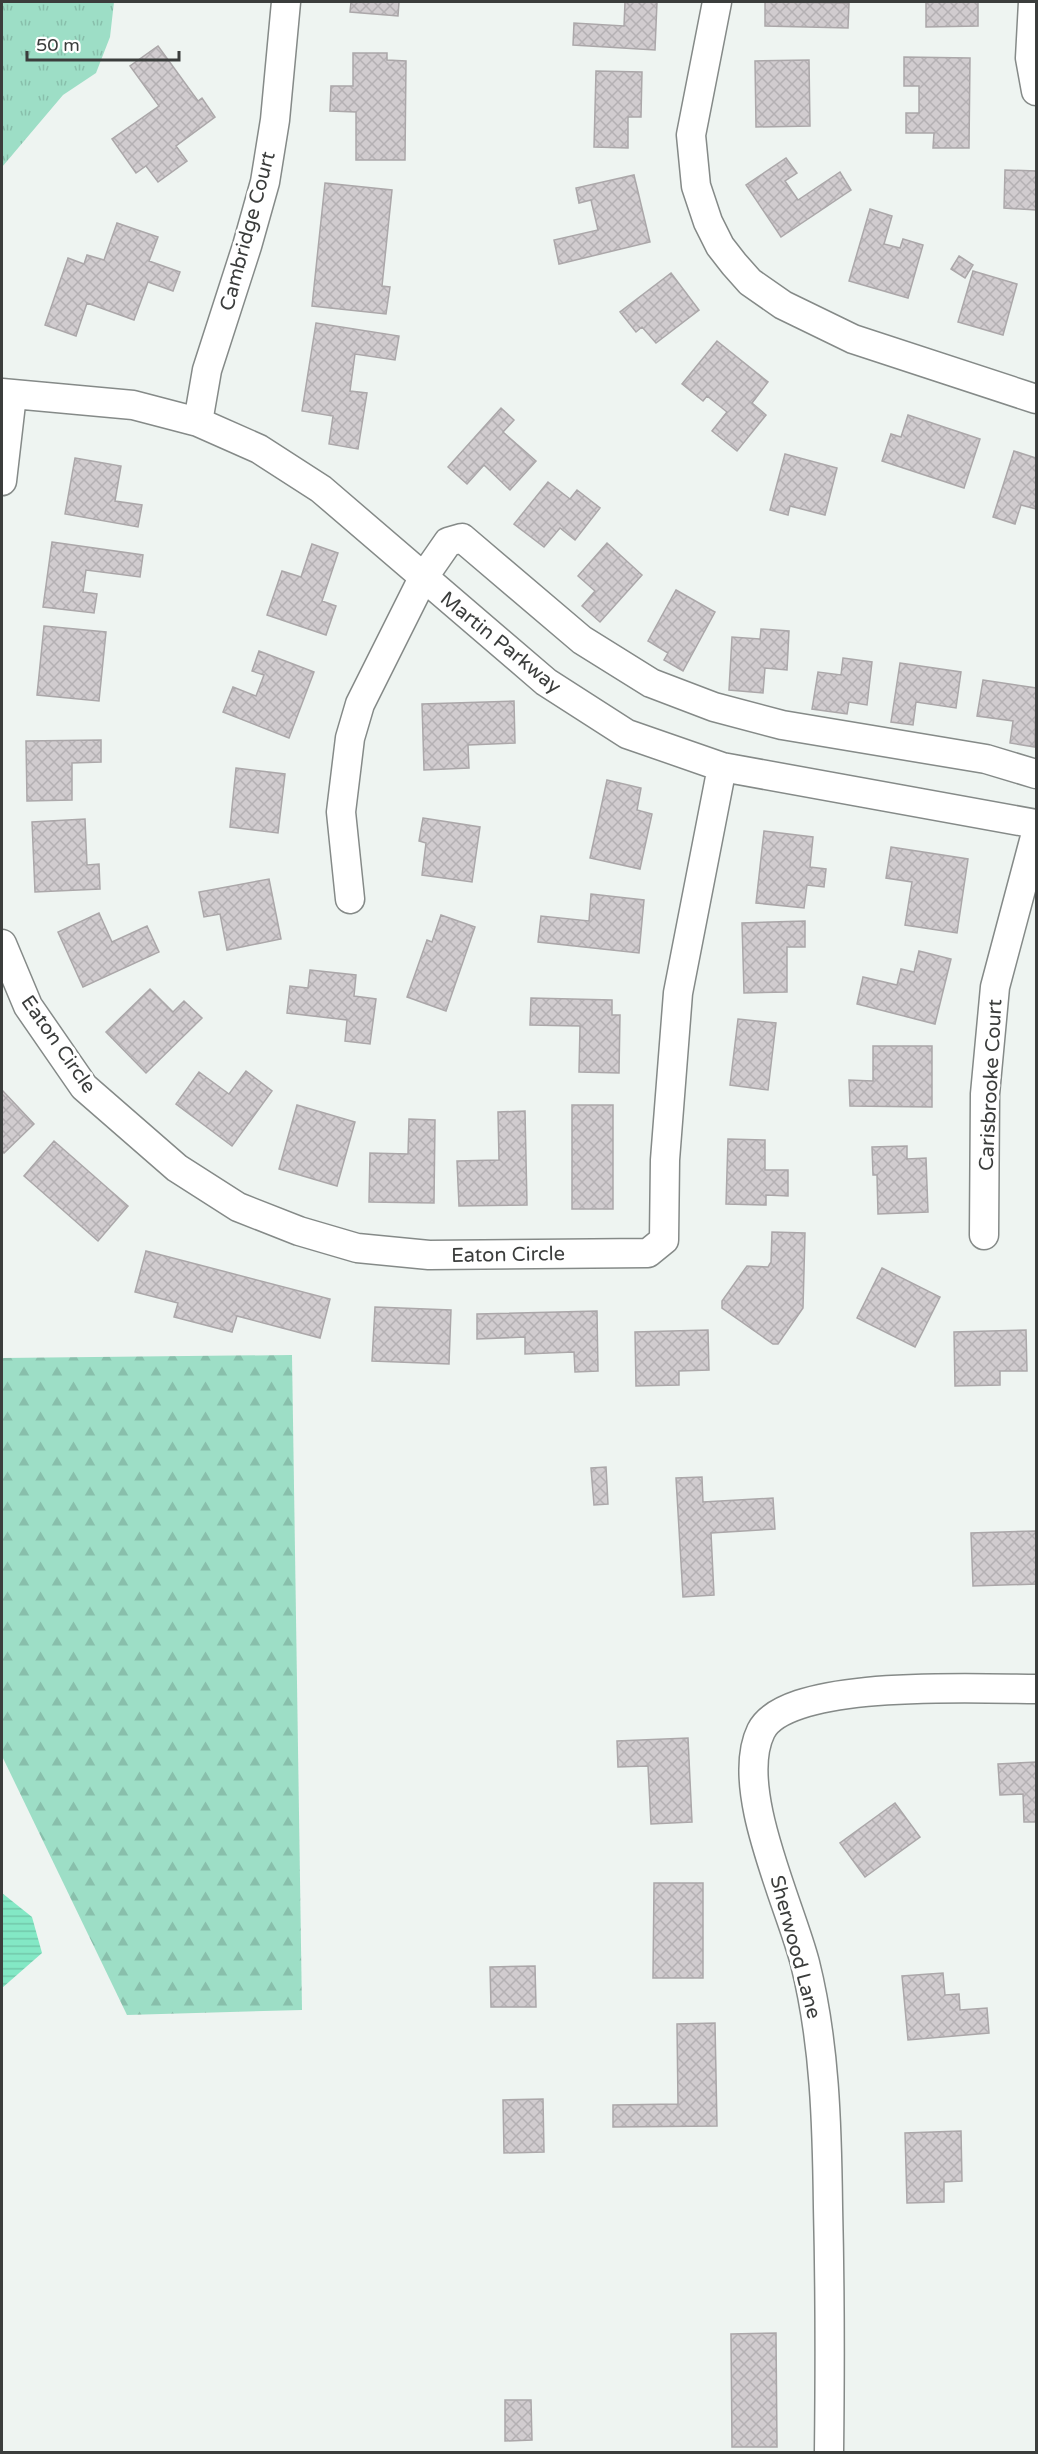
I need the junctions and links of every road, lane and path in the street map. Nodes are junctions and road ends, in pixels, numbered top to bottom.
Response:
1 (286, 2) edge
2 (717, 2) edge
3 (1033, 2) edge
4 (1036, 91) edge
5 (7, 394) edge
6 (1036, 399) edge
7 (198, 422) junction
8 (2, 481) edge
9 (423, 578) junction
10 (722, 767) junction
11 (1036, 774) edge
12 (1036, 824) edge
13 (1036, 833) edge
14 (350, 899) dead end
15 (2, 944) edge
16 (984, 1235) dead end
17 (1036, 1689) edge
18 (829, 2452) edge

1 - 7 street, Cambridge Court
2 - 6 street
3 - 4 street
5 - 7 street, Martin Parkway
5 - 8 street
7 - 9 street, Martin Parkway
9 - 10 street, Martin Parkway
9 - 11 street
9 - 14 street
10 - 12 street, Martin Parkway
10 - 15 street, Eaton Circle
13 - 16 street, Carisbrooke Court
17 - 18 street, Sherwood Lane

